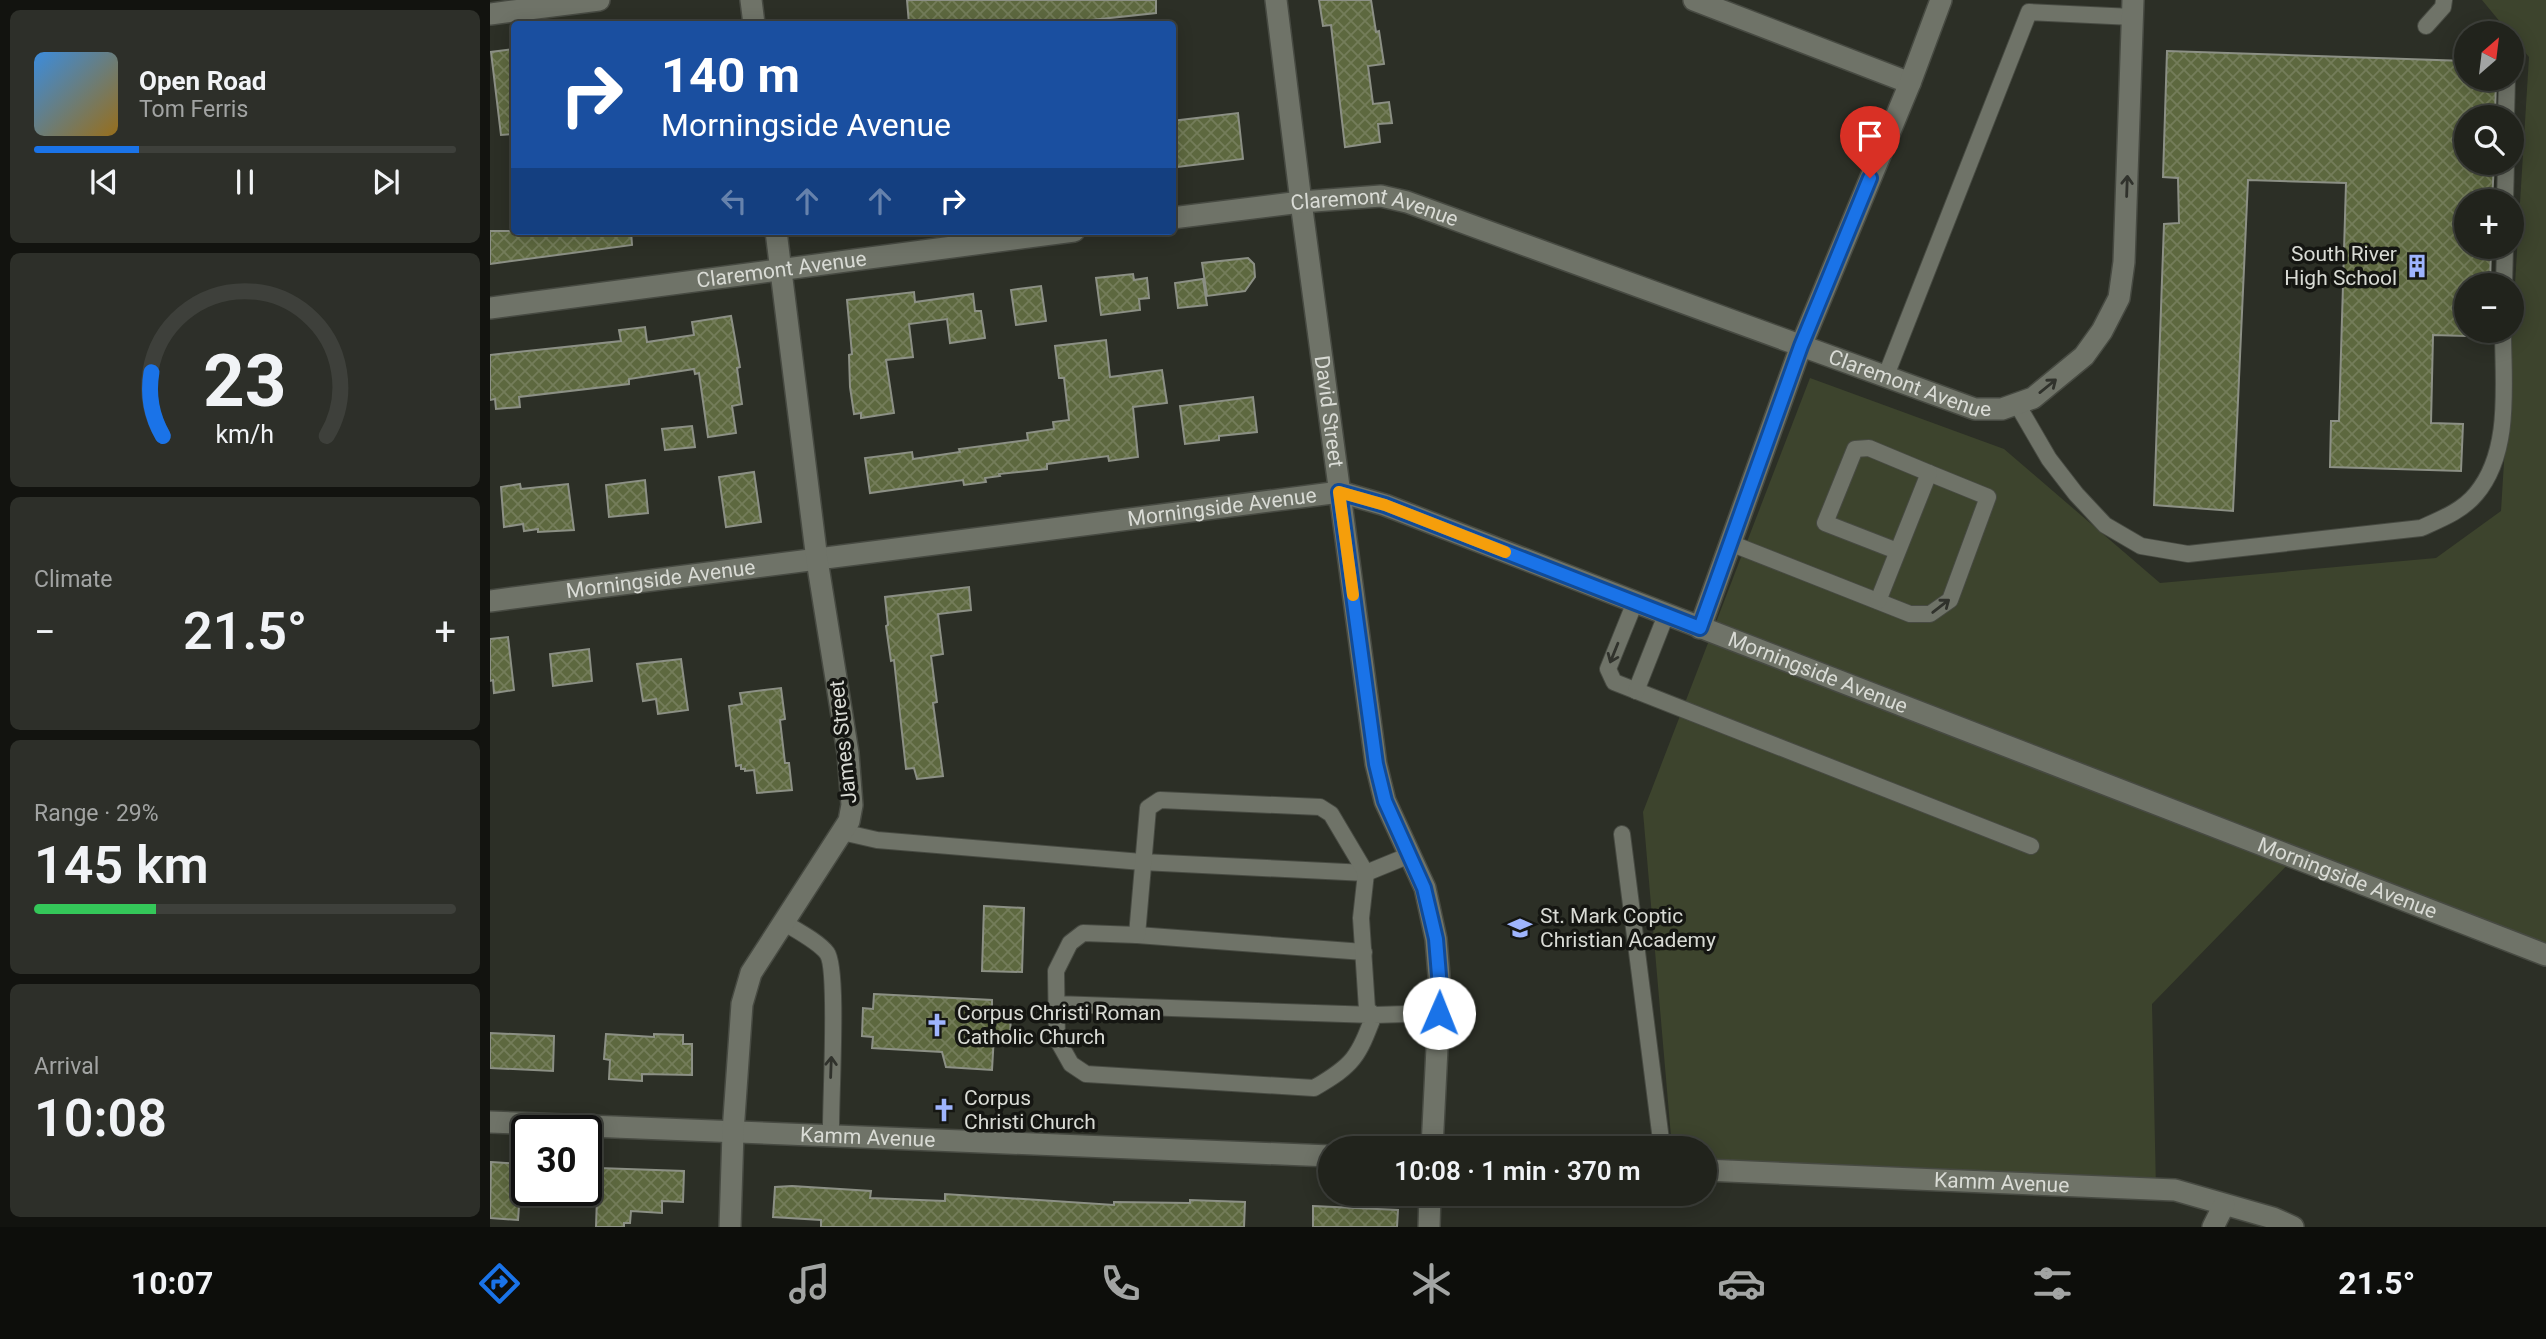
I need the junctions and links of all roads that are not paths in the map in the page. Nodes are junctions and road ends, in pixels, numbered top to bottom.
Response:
1 (599, 0) edge
2 (751, 0) edge
3 (1276, 0) edge
4 (1694, 0) edge
5 (1941, 0) edge
6 (2444, 0) edge
7 (2133, 8) edge
8 (490, 14) edge
9 (754, 21) edge
10 (2426, 26) dead end
11 (1910, 83) junction
12 (1301, 202) junction
13 (1176, 218) edge
14 (776, 235) edge
15 (1042, 235) edge
16 (780, 268) junction
17 (490, 308) edge
18 (2503, 343) edge
19 (1801, 346) junction
20 (1885, 378) junction
21 (2017, 404) junction
22 (1929, 473) junction
23 (1339, 492) junction
24 (1730, 543) junction
25 (1897, 551) junction
26 (817, 560) junction
27 (490, 601) edge
28 (1878, 601) junction
29 (1635, 602) junction
30 (1666, 615) junction
31 (1700, 628) junction
32 (1636, 691) junction
33 (842, 832) junction
34 (1622, 834) dead end
35 (2031, 846) dead end
36 (1410, 855) junction
37 (1143, 862) junction
38 (1366, 873) junction
39 (783, 922) junction
40 (1137, 935) junction
41 (1364, 953) junction
42 (2546, 955) edge
43 (1056, 1004) junction
44 (1439, 1013) junction
45 (1374, 1015) junction
46 (490, 1122) edge
47 (733, 1132) junction
48 (831, 1136) junction
49 (1433, 1136) edge
50 (1660, 1136) edge
51 (1318, 1156) edge
52 (1717, 1171) edge
53 (2224, 1205) junction
54 (1430, 1206) edge
55 (730, 1227) edge
56 (1429, 1227) edge
57 (2213, 1227) edge
58 (2292, 1227) edge

1 - 8 street
2 - 9 street
3 - 12 street, David Street
4 - 11 street
5 - 11 street
6 - 10 lane
7 - 20 lane
21 -> 7 street, Claremont Avenue
11 - 19 street
12 - 13 street, Claremont Avenue
12 - 19 street, Claremont Avenue
12 - 23 street, David Street
14 - 16 street, James Street
15 - 16 street, Claremont Avenue
16 - 17 street, Claremont Avenue
16 - 26 street, James Street
18 - 21 lane
19 - 20 street, Claremont Avenue
19 - 24 street
20 - 21 street, Claremont Avenue
22 - 25 lane
22 - 25 lane
28 -> 22 lane
23 - 26 street, Morningside Avenue
23 - 29 street, Morningside Avenue
23 - 36 street, David Street
24 - 28 lane
24 - 31 street
25 - 28 lane
26 - 27 street, Morningside Avenue
26 - 33 street, James Street
29 - 30 street, Morningside Avenue
29 -> 32 lane
30 - 31 street, Morningside Avenue
30 - 32 lane
31 - 42 street, Morningside Avenue
32 - 35 lane
33 - 37 lane
33 - 39 street, James Street
34 - 50 lane
36 - 38 lane
36 - 44 street, David Street
37 - 38 lane
37 - 38 lane
37 - 40 lane
38 - 41 lane
39 - 47 street, James Street
48 -> 39 lane
40 - 41 lane
40 - 43 lane
41 - 45 lane
43 - 45 lane
43 - 45 lane
44 - 45 lane
44 - 49 street, David Street
46 - 47 street, Kamm Avenue
47 - 48 street, Kamm Avenue
47 - 55 street, James Street
48 - 51 street, Kamm Avenue
52 - 53 street, Kamm Avenue
53 - 57 street
53 - 58 street, Kamm Avenue
54 - 56 street

